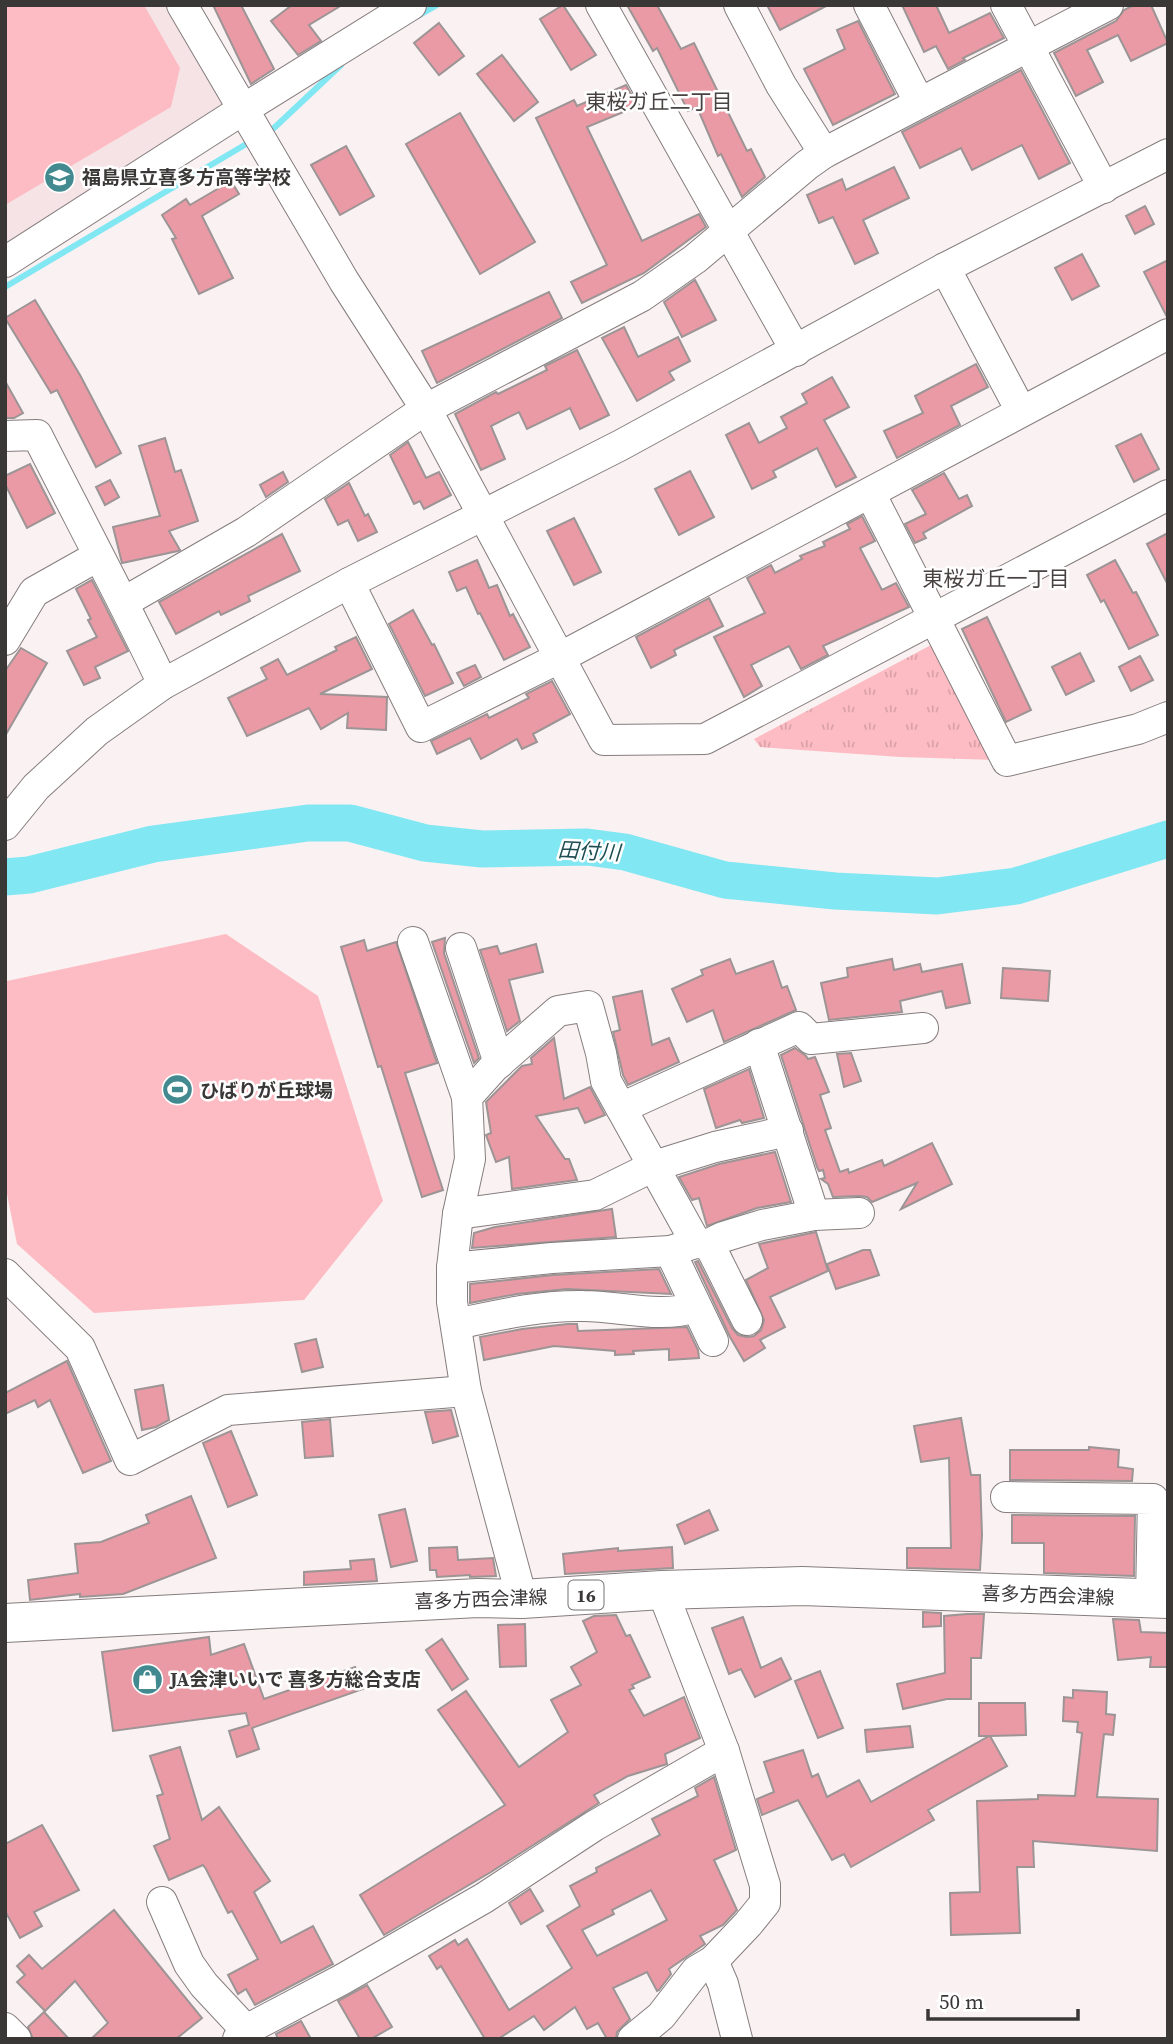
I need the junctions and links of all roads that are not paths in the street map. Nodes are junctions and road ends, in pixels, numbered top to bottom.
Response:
1 (182, 5) edge
2 (601, 5) edge
3 (738, 5) edge
4 (869, 5) edge
5 (1006, 5) edge
6 (1108, 5) edge
7 (405, 7) edge
8 (1027, 47) junction
9 (919, 102) junction
10 (242, 110) junction
11 (824, 153) junction
12 (1168, 154) edge
13 (1104, 188) junction
14 (728, 232) junction
15 (5, 262) edge
16 (945, 268) junction
17 (1168, 334) edge
18 (796, 351) junction
19 (426, 409) junction
20 (1021, 411) junction
21 (5, 436) edge
22 (870, 493) junction
23 (1168, 495) edge
24 (482, 516) junction
25 (98, 556) junction
26 (349, 583) junction
27 (124, 602) junction
28 (936, 618) junction
29 (5, 640) edge
30 (559, 658) junction
31 (163, 684) junction
32 (1168, 717) edge
33 (5, 824) edge
34 (413, 942) dead end
35 (461, 948) dead end
36 (923, 1028) dead end
37 (759, 1044) junction
38 (499, 1063) junction
39 (467, 1097) junction
40 (621, 1108) junction
41 (788, 1131) junction
42 (654, 1166) junction
43 (859, 1213) dead end
44 (458, 1214) junction
45 (814, 1215) junction
46 (680, 1247) junction
47 (452, 1268) junction
48 (5, 1274) edge
49 (695, 1307) junction
50 (747, 1320) dead end
51 (456, 1324) junction
52 (712, 1341) dead end
53 (466, 1391) junction
54 (1006, 1497) dead end
55 (662, 1590) junction
56 (522, 1599) junction
57 (1160, 1599) edge
58 (5, 1623) edge
59 (724, 1751) junction
60 (162, 1902) dead end
61 (713, 1961) junction
62 (5, 2028) edge
63 (242, 2034) edge
64 (16, 2039) edge
65 (633, 2039) edge
66 (737, 2039) edge

1 - 10 street
2 - 14 street
3 - 11 street
4 - 9 street
5 - 8 street
6 - 8 street
7 - 10 street
8 - 9 street
8 - 13 street
9 - 11 street
10 - 15 street
10 - 19 street
11 - 14 street
12 - 13 street
13 - 16 street
14 - 18 street
14 - 19 street
16 - 18 street
16 - 20 street
17 - 20 street
18 - 24 street
19 - 24 street
19 - 27 street
20 - 22 street
21 - 25 street
22 - 28 street
22 - 30 street
23 - 28 street
24 - 26 street
24 - 30 street
25 - 27 street
25 - 29 street
26 - 30 street
26 - 31 street
27 - 31 street
28 - 30 street
28 - 32 street
31 - 33 street
34 - 39 street
35 - 38 street
36 - 37 street
37 - 40 street
37 - 41 street
38 - 39 street
38 - 40 street
39 - 44 street
40 - 42 street
41 - 42 street
41 - 45 street
42 - 44 street
42 - 46 street
43 - 45 street
44 - 47 street
45 - 46 street
46 - 47 street
46 - 49 street
46 - 50 street
47 - 51 street
48 - 53 street
49 - 51 street
49 - 52 street
51 - 53 street
53 - 56 street
54 - 57 street
55 - 56 main road, 喜多方西会津線 / 16
55 - 57 main road, 喜多方西会津線 / 16
55 - 59 street
56 - 58 main road, 喜多方西会津線 / 16
59 - 61 street
59 - 63 street
60 - 63 street
61 - 65 street
61 - 66 street
62 - 64 street

